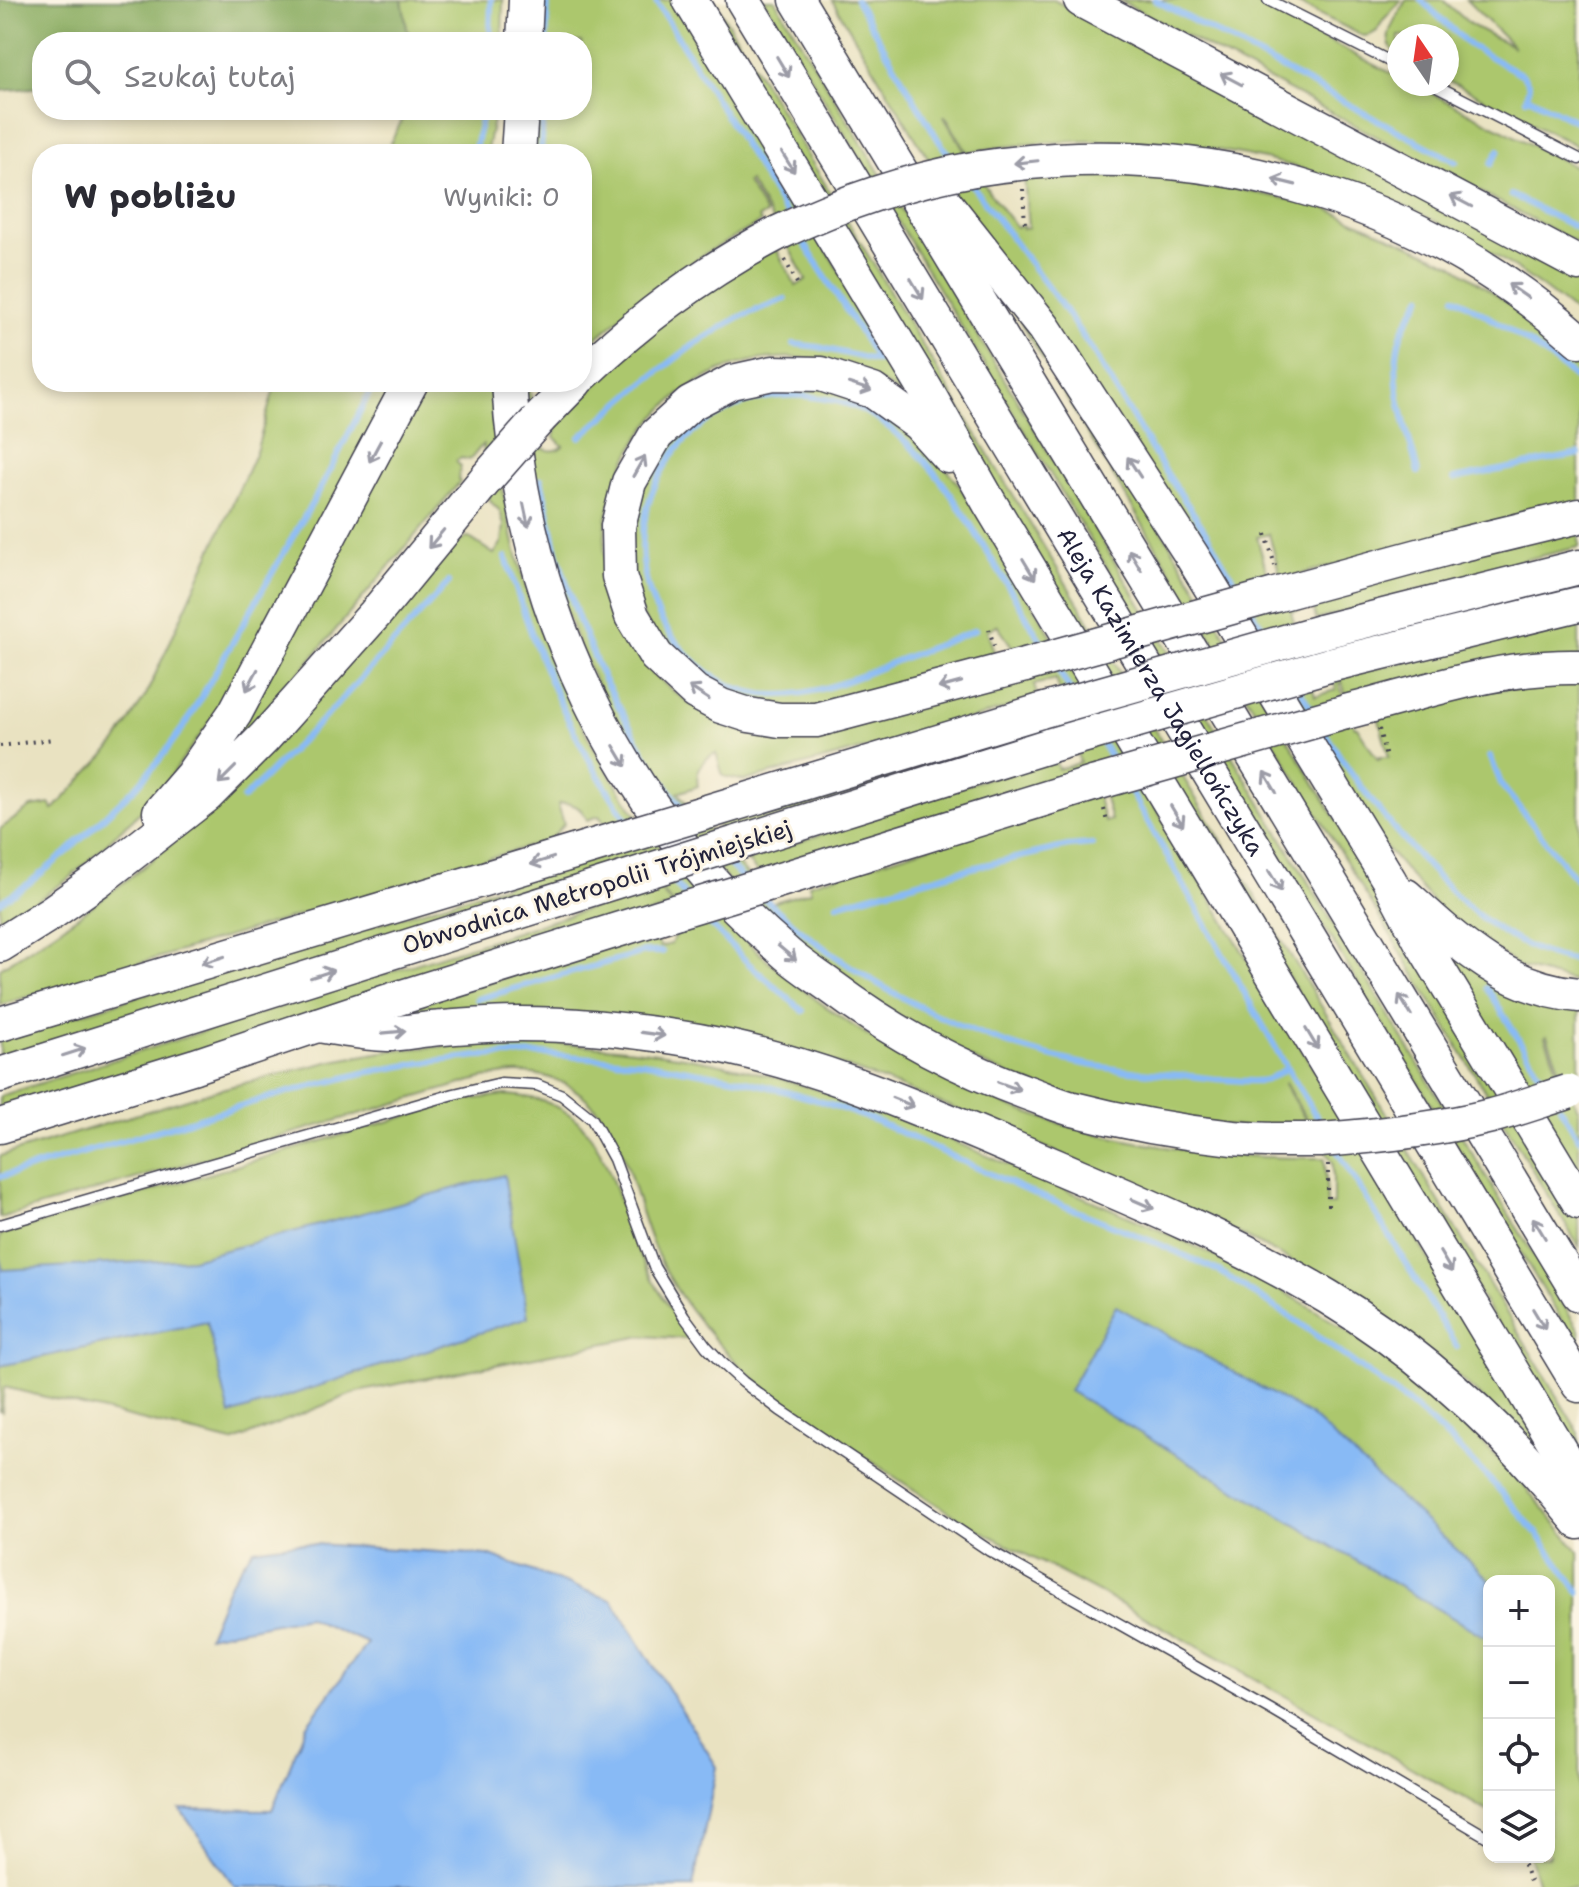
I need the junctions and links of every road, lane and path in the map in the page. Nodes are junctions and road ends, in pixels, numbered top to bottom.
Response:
1 (526, 0) edge
2 (690, 0) edge
3 (743, 0) edge
4 (797, 0) edge
5 (1081, 0) edge
6 (1268, 0) edge
7 (524, 32) edge
8 (1387, 60) edge
9 (840, 71) junction
10 (1456, 96) edge
11 (520, 120) edge
12 (519, 144) edge
13 (1579, 159) edge
14 (1022, 182) dead end
15 (1025, 225) dead end
16 (780, 244) junction
17 (1579, 264) edge
18 (798, 285) dead end
19 (1579, 340) edge
20 (592, 366) edge
21 (406, 392) edge
22 (510, 392) edge
23 (565, 392) edge
24 (989, 502) junction
25 (1579, 516) edge
26 (1266, 534) dead end
27 (1579, 567) edge
28 (1276, 585) junction
29 (1579, 604) edge
30 (1579, 667) edge
31 (1361, 717) junction
32 (53, 739) dead end
33 (0, 746) edge
34 (1386, 758) dead end
35 (98, 880) junction
36 (1389, 880) junction
37 (0, 945) edge
38 (1579, 995) edge
39 (0, 1024) edge
40 (317, 1025) junction
41 (0, 1075) edge
42 (1574, 1090) edge
43 (0, 1126) edge
44 (1324, 1151) junction
45 (1579, 1202) edge
46 (1328, 1206) dead end
47 (0, 1225) edge
48 (1579, 1294) edge
49 (1579, 1385) edge
50 (1579, 1483) edge
51 (1579, 1522) edge
52 (1483, 1834) edge
53 (1523, 1863) edge
54 (1532, 1887) edge

1 - 7 highway
2 -> 24 highway
3 -> 49 highway, Aleja Kazimierza Jagiellończyka
4 - 9 highway, Aleja Kazimierza Jagiellończyka
17 -> 5 highway
6 - 8 lane
36 -> 9 highway
48 -> 9 highway, Aleja Kazimierza Jagiellończyka
10 - 13 lane
11 - 12 highway
14 - 15 path
16 - 18 path
19 -> 16 highway, bridge
16 - 20 highway
21 -> 35 highway
22 -> 44 highway
23 -> 35 highway, bridge
28 -> 24 highway, bridge
24 -> 50 highway
25 - 28 highway
26 - 28 path
27 -> 39 highway, Obwodnica Metropolii Trójmiejskiej, bridge
41 -> 29 highway, Obwodnica Metropolii Trójmiejskiej, bridge
30 - 31 highway
31 - 34 path
31 - 40 highway, bridge
32 - 33 path
35 - 37 highway
36 - 38 highway
36 - 45 highway
40 - 43 highway
40 -> 51 highway
42 - 44 highway, bridge
44 - 46 path
47 - 52 lane
53 - 54 path

